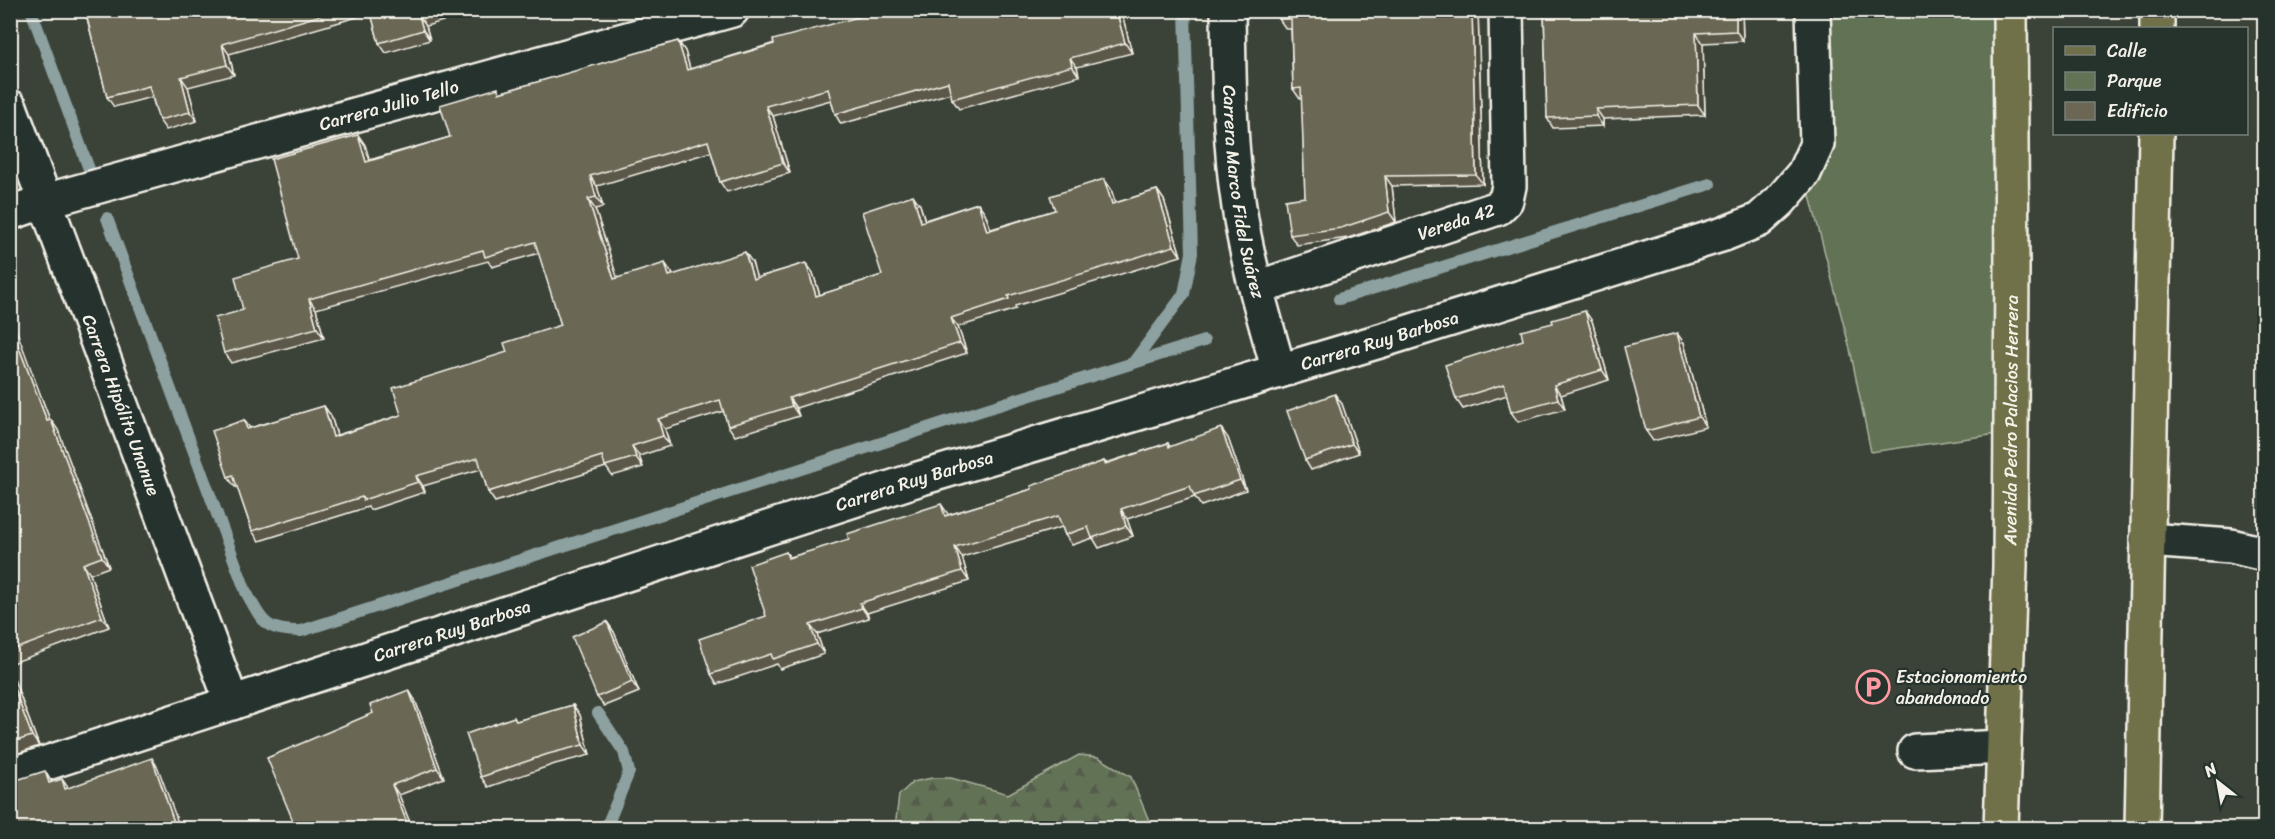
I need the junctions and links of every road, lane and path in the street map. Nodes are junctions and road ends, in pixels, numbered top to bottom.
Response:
1 (732, 10) edge
2 (1228, 10) edge
3 (1506, 10) edge
4 (1813, 10) edge
5 (2010, 10) edge
6 (2157, 10) edge
7 (2157, 27) edge
8 (10, 107) edge
9 (2156, 135) edge
10 (45, 201) junction
11 (10, 213) edge
12 (1257, 288) junction
13 (1279, 371) junction
14 (2147, 540) junction
15 (2265, 554) edge
16 (232, 704) junction
17 (2004, 747) junction
18 (1915, 751) dead end
19 (10, 775) edge
20 (2001, 828) edge
21 (2142, 828) edge

1 - 10 street, Carrera Julio Tello
2 - 12 street, Carrera Marco Fidel Suárez
3 - 12 street, Vereda 42
4 - 13 street, Carrera Ruy Barbosa
5 - 17 main road, Avenida Pedro Palacios Herrera
6 - 7 main road
8 - 10 street, Carrera Hipólito Unanue
9 - 14 main road
10 - 11 street, Carrera Julio Tello
10 - 16 street, Carrera Hipólito Unanue
12 - 13 street, Carrera Marco Fidel Suárez
13 - 16 street, Carrera Ruy Barbosa
14 - 15 street
14 - 21 main road
16 - 19 street, Carrera Ruy Barbosa
17 - 18 street
17 - 20 main road, Avenida Pedro Palacios Herrera

